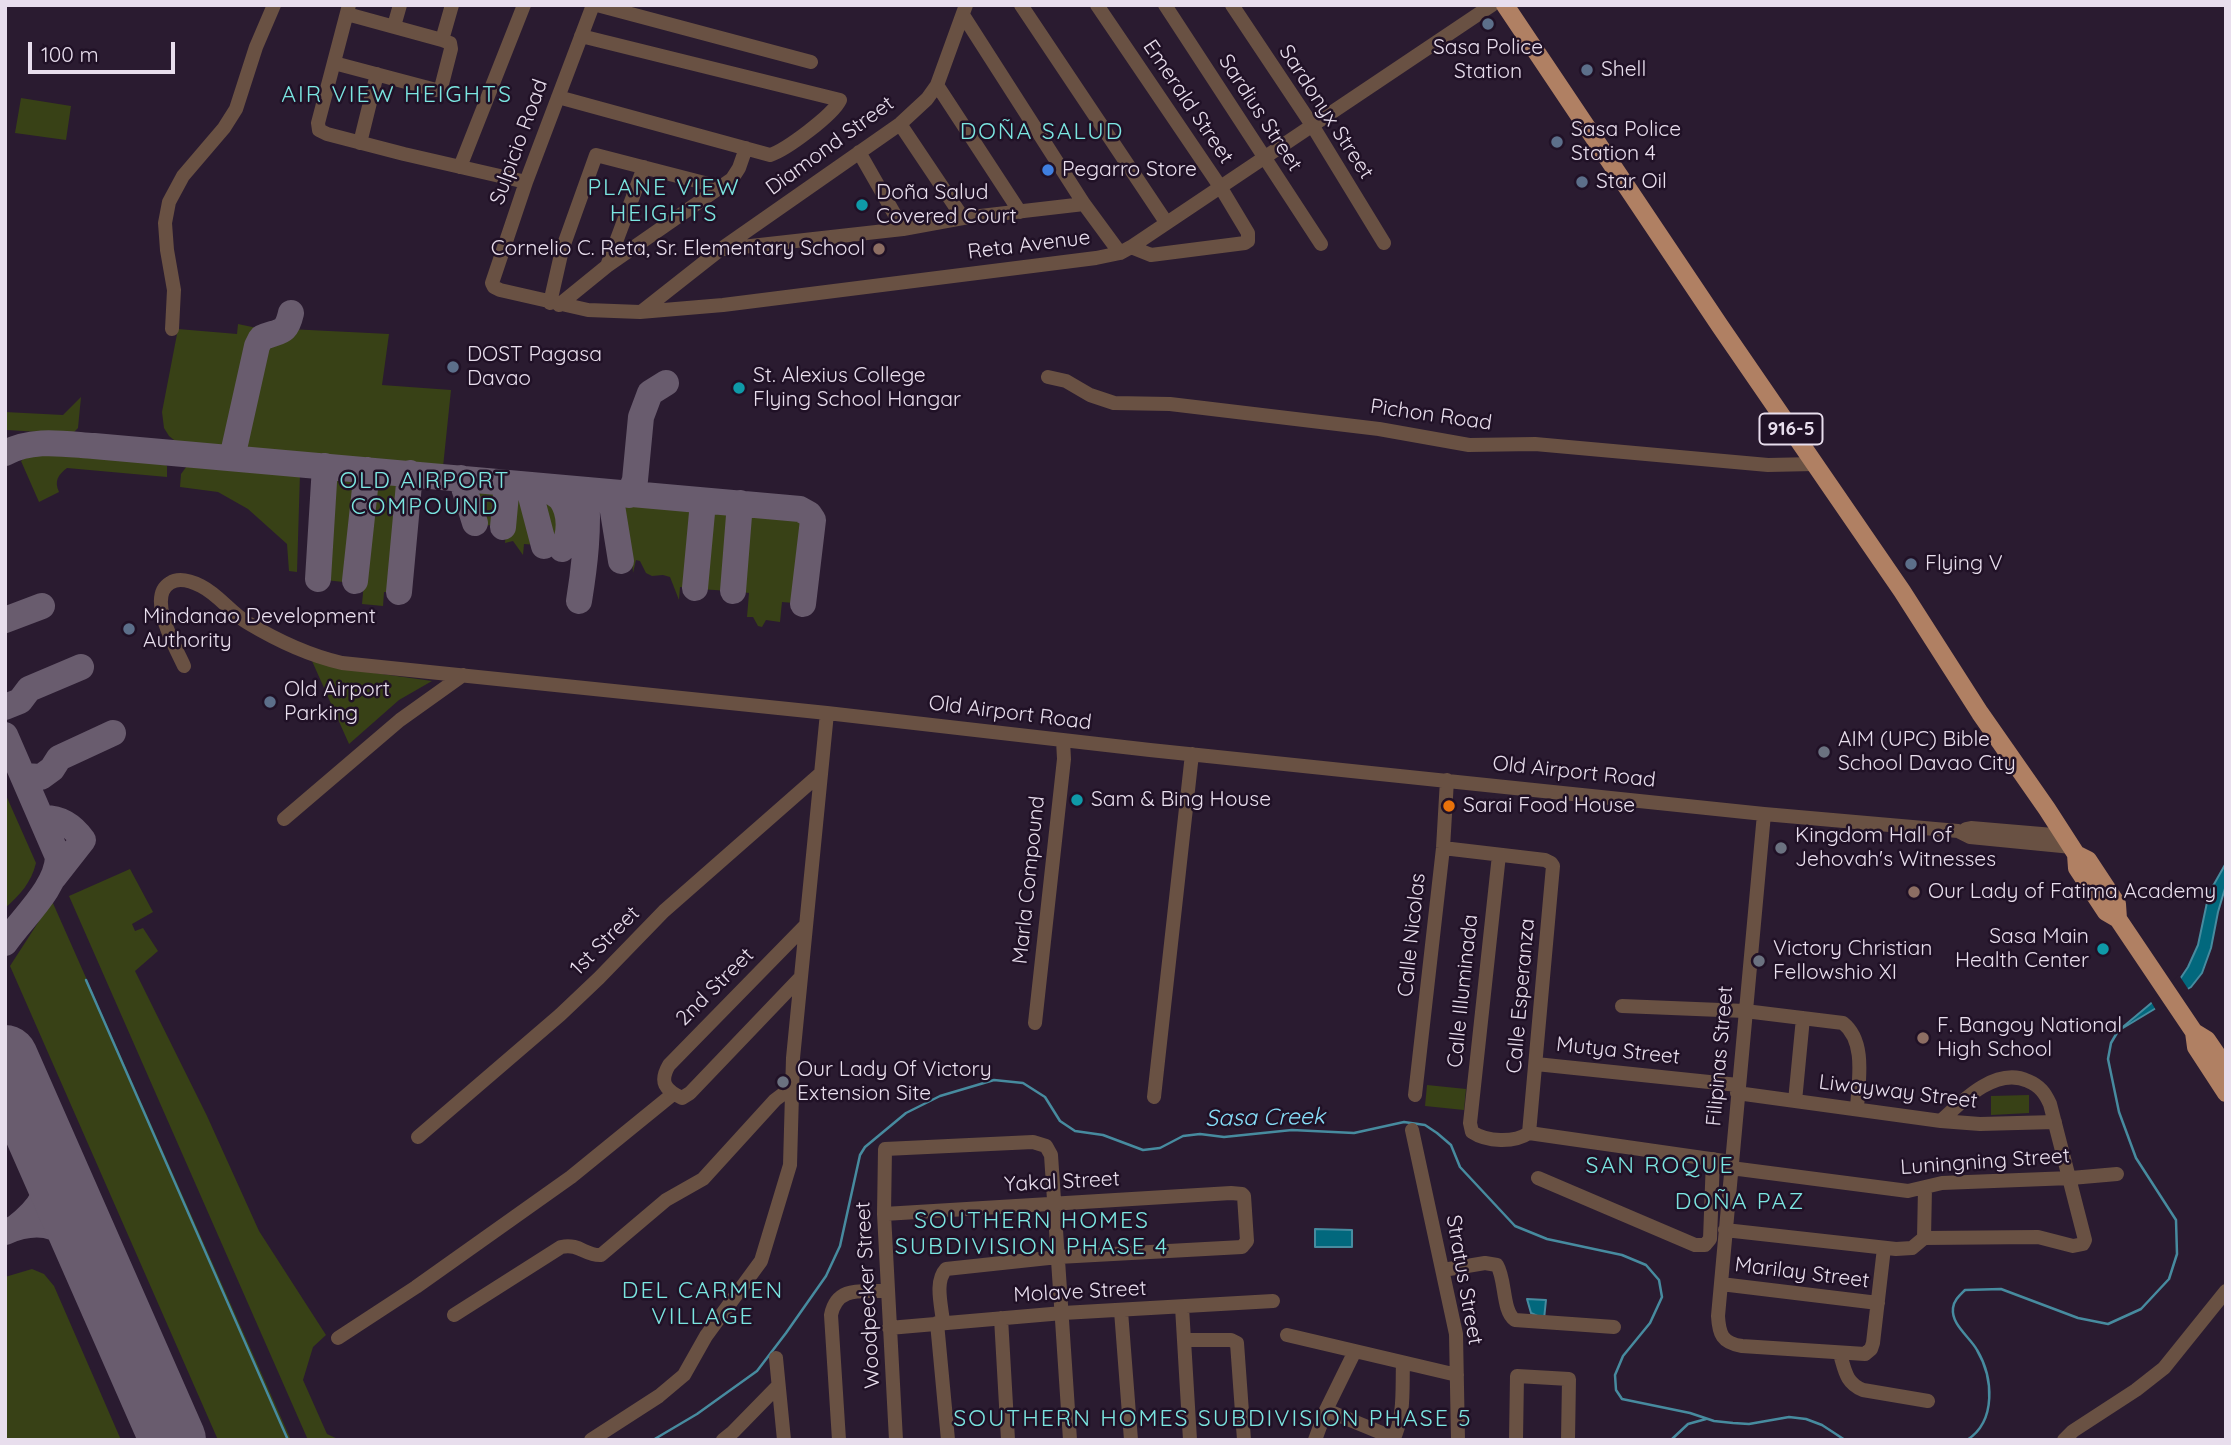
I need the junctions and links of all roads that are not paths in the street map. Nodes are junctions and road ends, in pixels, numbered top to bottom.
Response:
1 (274, 5) edge
2 (400, 5) edge
3 (452, 5) edge
4 (524, 5) edge
5 (595, 5) edge
6 (1021, 5) edge
7 (1097, 5) edge
8 (1165, 5) edge
9 (1232, 5) edge
10 (1492, 5) edge
11 (1505, 5) edge
12 (348, 10) edge
13 (965, 10) edge
14 (394, 26) junction
15 (581, 36) junction
16 (442, 40) junction
17 (811, 62) dead end
18 (334, 63) junction
19 (377, 74) junction
20 (937, 85) junction
21 (558, 97) junction
22 (900, 124) junction
23 (1312, 125) junction
24 (360, 143) junction
25 (746, 149) junction
26 (859, 152) junction
27 (1265, 158) junction
28 (460, 167) junction
29 (643, 167) junction
30 (526, 182) junction
31 (720, 187) junction
32 (1221, 188) junction
33 (1084, 204) junction
34 (1020, 212) junction
35 (963, 218) junction
36 (1166, 222) junction
37 (903, 229) junction
38 (1384, 243) dead end
39 (1321, 244) dead end
40 (721, 249) junction
41 (1125, 250) junction
42 (607, 266) junction
43 (500, 290) joint
44 (555, 304) junction
45 (640, 313) junction
46 (172, 328) dead end
47 (1048, 377) dead end
48 (1814, 464) junction
49 (184, 666) dead end
50 (463, 675) junction
51 (827, 713) junction
52 (1063, 740) junction
53 (1192, 754) junction
54 (820, 774) junction
55 (1447, 780) junction
56 (1764, 814) junction
57 (284, 819) dead end
58 (2071, 846) junction
59 (1443, 848) junction
60 (1499, 855) junction
61 (805, 926) junction
62 (799, 979) junction
63 (1622, 1006) dead end
64 (1745, 1011) junction
65 (1803, 1018) junction
66 (1035, 1023) dead end
67 (2194, 1032) junction
68 (1535, 1064) junction
69 (2226, 1068) edge
70 (791, 1088) junction
71 (1738, 1089) junction
72 (2226, 1093) edge
73 (673, 1094) junction
74 (1415, 1095) dead end
75 (1154, 1097) dead end
76 (1795, 1101) junction
77 (1857, 1109) junction
78 (1941, 1121) junction
79 (2055, 1122) junction
80 (1412, 1130) dead end
81 (1472, 1132) joint
82 (1529, 1133) junction
83 (418, 1137) dead end
84 (1713, 1159) junction
85 (1731, 1165) junction
86 (2117, 1174) dead end
87 (1538, 1178) dead end
88 (2071, 1178) junction
89 (1925, 1188) junction
90 (1055, 1204) junction
91 (884, 1214) junction
92 (1726, 1230) junction
93 (1924, 1238) junction
94 (1884, 1248) junction
95 (1058, 1257) junction
96 (1443, 1270) junction
97 (1721, 1284) junction
98 (887, 1291) junction
99 (2226, 1291) edge
100 (1273, 1301) dead end
101 (1878, 1303) junction
102 (1182, 1307) junction
103 (1121, 1311) junction
104 (1063, 1313) junction
105 (454, 1315) dead end
106 (1001, 1318) junction
107 (940, 1323) junction
108 (1614, 1327) dead end
109 (889, 1328) junction
110 (1287, 1335) dead end
111 (338, 1338) dead end
112 (1184, 1340) junction
113 (1355, 1351) junction
114 (1840, 1354) junction
115 (776, 1358) dead end
116 (1403, 1363) junction
117 (1457, 1375) junction
118 (778, 1386) junction
119 (1928, 1401) dead end
120 (1326, 1410) junction
121 (1393, 1439) edge
122 (591, 1440) edge
123 (723, 1440) edge
124 (784, 1440) edge
125 (839, 1440) edge
126 (896, 1440) edge
127 (947, 1440) edge
128 (1008, 1440) edge
129 (1070, 1440) edge
130 (1131, 1440) edge
131 (1190, 1440) edge
132 (1244, 1440) edge
133 (1315, 1440) edge
134 (1458, 1440) edge
135 (1516, 1440) edge
136 (1569, 1440) edge
137 (2064, 1440) edge

1 - 46 street
2 - 14 street
3 - 16 street
4 - 28 street
5 - 15 street, Sulpicio Road
5 - 17 street
6 - 36 street
7 - 32 street, Emerald Street
8 - 27 street, Sardius Street
9 - 23 street, Sardonyx Street
10 - 23 street, Reta Avenue
11 - 48 main road, 916-5
12 - 14 street
12 - 18 street
13 - 20 street, Diamond Street
13 - 33 street
14 - 16 street
15 - 21 street, Sulpicio Road
15 - 25 street
16 - 19 street
18 - 19 street
18 - 24 street
19 - 24 street
20 - 22 street, Diamond Street
20 - 34 street
21 - 25 street
21 - 30 street, Sulpicio Road
22 - 26 street, Diamond Street
22 - 35 street
23 - 27 street, Reta Avenue
23 - 38 street, Sardonyx Street
24 - 28 street
25 - 31 street
26 - 37 street
26 - 40 street, Diamond Street
27 - 32 street, Reta Avenue
27 - 39 street, Sardius Street
28 - 30 street
29 - 31 street
29 - 42 street
29 - 44 street
30 - 43 street, Sulpicio Road
31 - 42 street
32 - 36 street, Reta Avenue
32 - 41 street, Emerald Street
33 - 34 street
33 - 41 street
34 - 35 street
35 - 37 street
36 - 41 street, Reta Avenue
37 - 40 street
40 - 45 street, Diamond Street
41 - 45 street, Reta Avenue
42 - 44 street
43 - 44 street, Reta Avenue
44 - 45 street, Reta Avenue
47 - 48 street, Pichon Road
48 - 58 main road, 916-5
49 - 50 street, Old Airport Road
50 - 51 street, Old Airport Road
50 - 57 street
51 - 52 street, Old Airport Road
51 - 54 street
52 - 53 street, Old Airport Road
52 - 66 street, Marla Compound
53 - 55 street, Old Airport Road
53 - 75 street
54 - 61 street
54 - 83 street, 1st Street
55 - 56 street, Old Airport Road
55 - 59 street, Calle Nicolas
56 - 58 street, Old Airport Road
56 - 64 street, Filipinas Street
58 - 67 main road, 916-5
59 - 60 street
59 - 74 street, Calle Nicolas
60 - 68 street, Calle Esperanza
60 - 81 street, Calle Illuminada
61 - 62 street
61 - 73 street, 2nd Street
62 - 70 street
62 - 73 street
63 - 64 street
64 - 65 street
64 - 71 street, Filipinas Street
65 - 76 street
65 - 77 street
67 - 69 main road, 916-5
67 - 72 main road, 916-5
68 - 71 street, Mutya Street
68 - 82 street, Calle Esperanza
70 - 105 street
70 - 122 street
71 - 76 street, Liwayway Street
71 - 85 street, Filipinas Street
73 - 111 street
76 - 77 street, Liwayway Street
77 - 78 street, Liwayway Street
78 - 79 street, Liwayway Street
78 - 79 street
79 - 88 street
80 - 96 street, Stratus Street
81 - 82 street, Luningning Street
82 - 84 street, Luningning Street
84 - 85 street, Luningning Street
84 - 87 street
85 - 89 street, Luningning Street
85 - 92 street, Filipinas Street
86 - 88 street, Luningning Street
88 - 89 street, Luningning Street
88 - 93 street
89 - 93 street
90 - 91 street, Yakal Street
90 - 91 street, Woodpecker Street
90 - 95 street
90 - 95 street, Yakal Street
91 - 98 street, Woodpecker Street
92 - 94 street
92 - 97 street, Filipinas Street
93 - 94 street
94 - 101 street
95 - 104 street
95 - 107 street
96 - 108 street
96 - 117 street, Stratus Street
97 - 101 street, Marilay Street
97 - 114 street, Filipinas Street
98 - 109 street, Woodpecker Street
98 - 125 street
99 - 137 street
100 - 102 street, Molave Street
101 - 114 street
102 - 103 street, Molave Street
102 - 112 street
103 - 104 street, Molave Street
103 - 130 street
104 - 106 street, Molave Street
104 - 129 street
106 - 107 street, Molave Street
106 - 128 street
107 - 109 street, Molave Street
107 - 127 street
109 - 126 street, Woodpecker Street
110 - 113 street
112 - 131 street
112 - 132 street
113 - 116 street
113 - 120 street
114 - 119 street
115 - 118 street
116 - 117 street
116 - 121 street
117 - 134 street, Stratus Street
118 - 123 street
118 - 124 street
120 - 121 street
120 - 133 street
135 - 136 street

